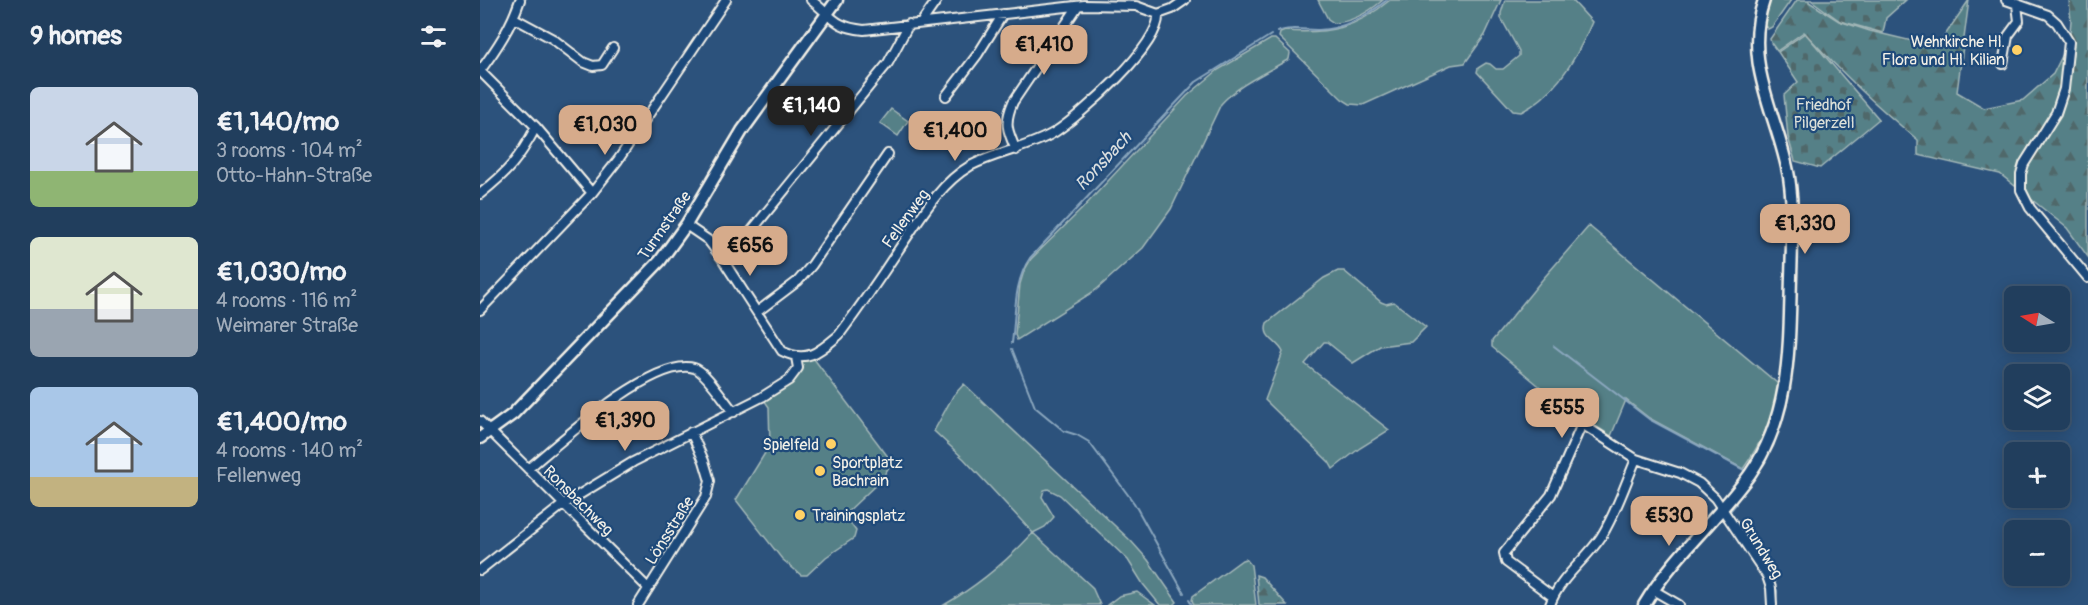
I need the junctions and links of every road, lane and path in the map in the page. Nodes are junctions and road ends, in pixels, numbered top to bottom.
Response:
1 (520, 0) edge
2 (726, 0) edge
3 (811, 0) edge
4 (837, 0) edge
5 (937, 0) edge
6 (1185, 0) edge
7 (1764, 0) edge
8 (2007, 1) edge
9 (2017, 5) junction
10 (1078, 6) junction
11 (1003, 14) junction
12 (1158, 14) junction
13 (828, 15) junction
14 (514, 18) junction
15 (921, 22) junction
16 (909, 24) junction
17 (613, 48) dead end
18 (2003, 64) dead end
19 (480, 71) edge
20 (946, 96) dead end
21 (536, 127) junction
22 (1016, 150) junction
23 (888, 154) dead end
24 (592, 193) junction
25 (480, 194) edge
26 (686, 225) junction
27 (722, 257) junction
28 (2088, 278) edge
29 (480, 310) edge
30 (757, 312) junction
31 (796, 357) junction
32 (734, 412) junction
33 (480, 422) edge
34 (490, 432) junction
35 (691, 432) junction
36 (480, 438) edge
37 (1636, 459) junction
38 (528, 469) junction
39 (564, 504) junction
40 (1721, 508) junction
41 (480, 570) edge
42 (648, 588) junction
43 (1653, 590) junction
44 (1552, 601) edge
45 (638, 605) edge
46 (1644, 605) edge
47 (1679, 605) edge
48 (1772, 605) edge

1 - 14 street
2 - 24 street
3 - 13 street
4 - 13 street, Turmstraße
5 - 15 street
6 - 12 street
7 - 40 street
8 - 9 street
9 - 18 street
9 - 28 street
10 - 11 street
10 - 12 street
10 - 22 street
11 - 15 street
11 - 20 street
12 - 22 street, Fellenweg
13 - 16 street
13 - 26 street, Turmstraße
14 - 17 street
14 - 19 street
15 - 16 street
16 - 27 street
19 - 21 street
21 - 24 street
21 - 25 street
22 - 31 street, Fellenweg
23 - 30 street
24 - 29 street
26 - 27 street
26 - 34 street, Turmstraße
27 - 30 street
30 - 31 street
31 - 32 street
32 - 35 street
32 - 38 street
33 - 34 street, Ronsbachweg
34 - 36 street, Turmstraße
34 - 38 street, Ronsbachweg
35 - 39 street
35 - 42 street, Lönsstraße
37 - 40 street, Grundweg
37 - 44 street
37 - 44 street, Grundweg
38 - 39 street, Ronsbachweg
39 - 41 street
39 - 42 street, Ronsbachweg
40 - 43 street
40 - 48 street, Grundweg
42 - 45 street, Lönsstraße
43 - 46 street
43 - 47 street

